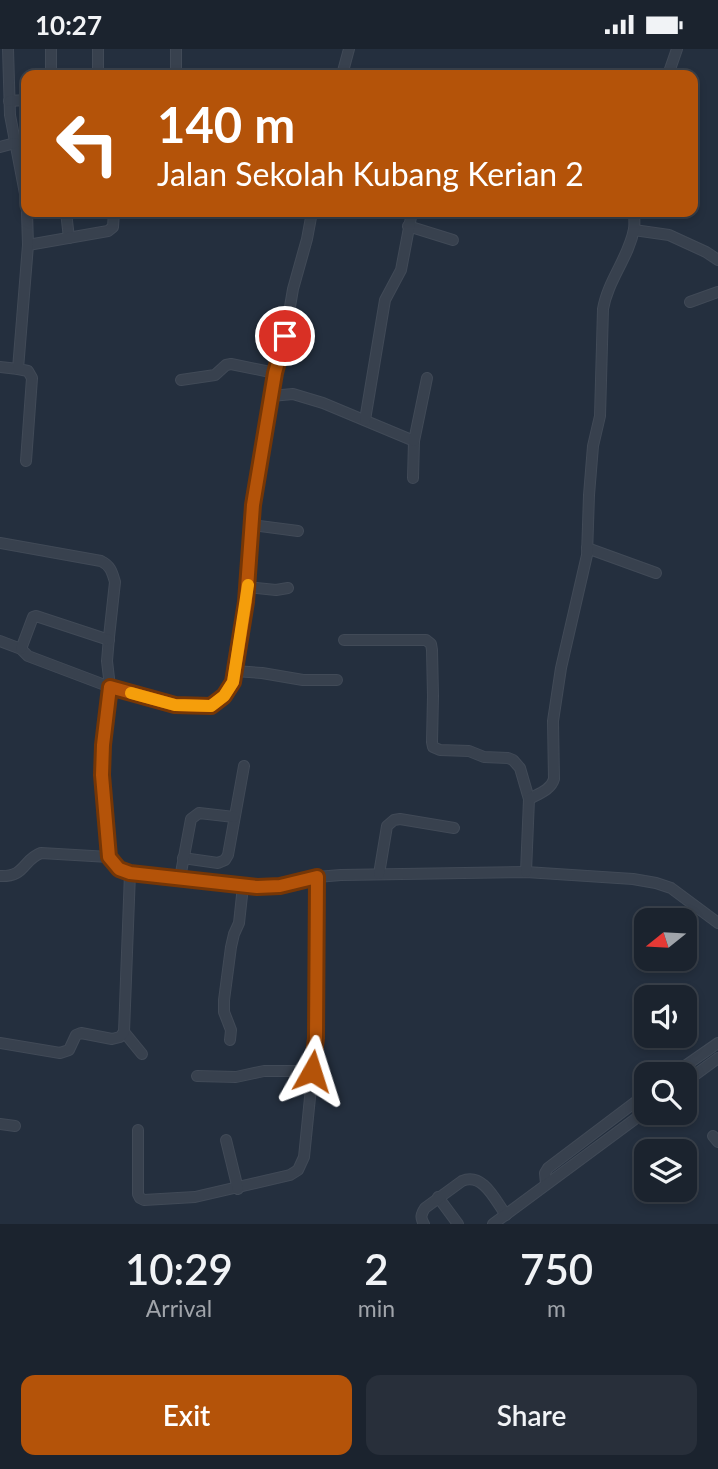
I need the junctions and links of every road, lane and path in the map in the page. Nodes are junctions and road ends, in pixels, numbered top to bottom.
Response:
1 (8, 49) edge
2 (51, 49) edge
3 (98, 49) edge
4 (176, 49) edge
5 (349, 49) edge
6 (677, 49) edge
7 (176, 68) dead end
8 (51, 70) edge
9 (98, 70) edge
10 (343, 70) edge
11 (670, 70) edge
12 (21, 100) edge
13 (9, 101) junction
14 (15, 143) junction
15 (0, 147) edge
16 (21, 164) edge
17 (27, 217) edge
18 (67, 217) edge
19 (114, 217) edge
20 (311, 217) edge
21 (411, 217) edge
22 (634, 217) edge
23 (408, 226) junction
24 (634, 230) junction
25 (69, 238) junction
26 (453, 240) dead end
27 (28, 245) junction
28 (718, 260) edge
29 (718, 292) edge
30 (690, 302) dead end
31 (0, 367) edge
32 (18, 369) junction
33 (275, 373) junction
34 (427, 377) dead end
35 (181, 380) dead end
36 (271, 396) junction
37 (365, 420) junction
38 (414, 440) junction
39 (26, 461) dead end
40 (413, 478) dead end
41 (252, 525) junction
42 (298, 531) dead end
43 (0, 543) edge
44 (587, 548) junction
45 (656, 573) dead end
46 (247, 587) junction
47 (288, 588) dead end
48 (109, 640) junction
49 (344, 640) dead end
50 (0, 641) edge
51 (21, 649) junction
52 (235, 671) junction
53 (337, 680) dead end
54 (110, 687) junction
55 (244, 766) dead end
56 (529, 799) junction
57 (234, 817) junction
58 (454, 828) dead end
59 (109, 857) junction
60 (183, 858) junction
61 (526, 871) junction
62 (130, 873) junction
63 (379, 874) junction
64 (0, 876) edge
65 (317, 877) junction
66 (180, 878) junction
67 (243, 886) junction
68 (718, 923) edge
69 (124, 1032) junction
70 (230, 1040) dead end
71 (718, 1042) edge
72 (0, 1044) edge
73 (142, 1054) dead end
74 (718, 1058) edge
75 (691, 1062) edge
76 (312, 1071) junction
77 (697, 1073) edge
78 (197, 1076) dead end
79 (634, 1103) edge
80 (634, 1120) edge
81 (0, 1123) edge
82 (15, 1126) dead end
83 (138, 1130) dead end
84 (226, 1140) dead end
85 (546, 1184) junction
86 (238, 1189) junction
87 (438, 1197) junction
88 (506, 1215) junction
89 (424, 1224) edge
90 (458, 1224) edge
91 (493, 1224) edge

1 - 13 street
2 - 8 street
3 - 9 street
4 - 7 street
5 - 10 street
6 - 11 street
12 - 13 street
13 - 14 street
14 - 15 street
14 - 16 street
17 - 27 street
18 - 25 street
19 - 25 street
20 - 33 street
21 - 23 street
22 - 24 street
23 - 26 street
23 - 37 street
24 - 28 street
24 - 44 street
25 - 27 street
27 - 32 street
29 - 30 street
31 - 32 street
32 - 39 street
33 - 35 street
33 - 36 street
34 - 38 street
36 - 37 street
36 - 41 street
37 - 38 street
38 - 40 street
41 - 42 street
41 - 46 street
43 - 48 street
44 - 45 street
44 - 56 street
46 - 47 street
46 - 52 street
48 - 51 street
48 - 54 street
49 - 56 street
50 - 51 street
51 - 54 street
52 - 53 street
52 - 54 street
54 - 59 street
55 - 57 street
56 - 61 street
57 - 60 street
57 - 60 street
58 - 63 street
59 - 62 street
59 - 64 street
60 - 66 street
61 - 63 street
61 - 68 street
62 - 66 street
62 - 69 street
63 - 65 street
65 - 67 street
65 - 76 street
66 - 67 street
67 - 70 street
69 - 72 street
69 - 73 street
71 - 75 street
74 - 77 street
76 - 78 street
76 - 86 street
79 - 85 street
80 - 85 street
81 - 82 street
83 - 86 street
84 - 86 street
85 - 88 street
87 - 88 street
87 - 89 street
87 - 90 street
88 - 91 street

